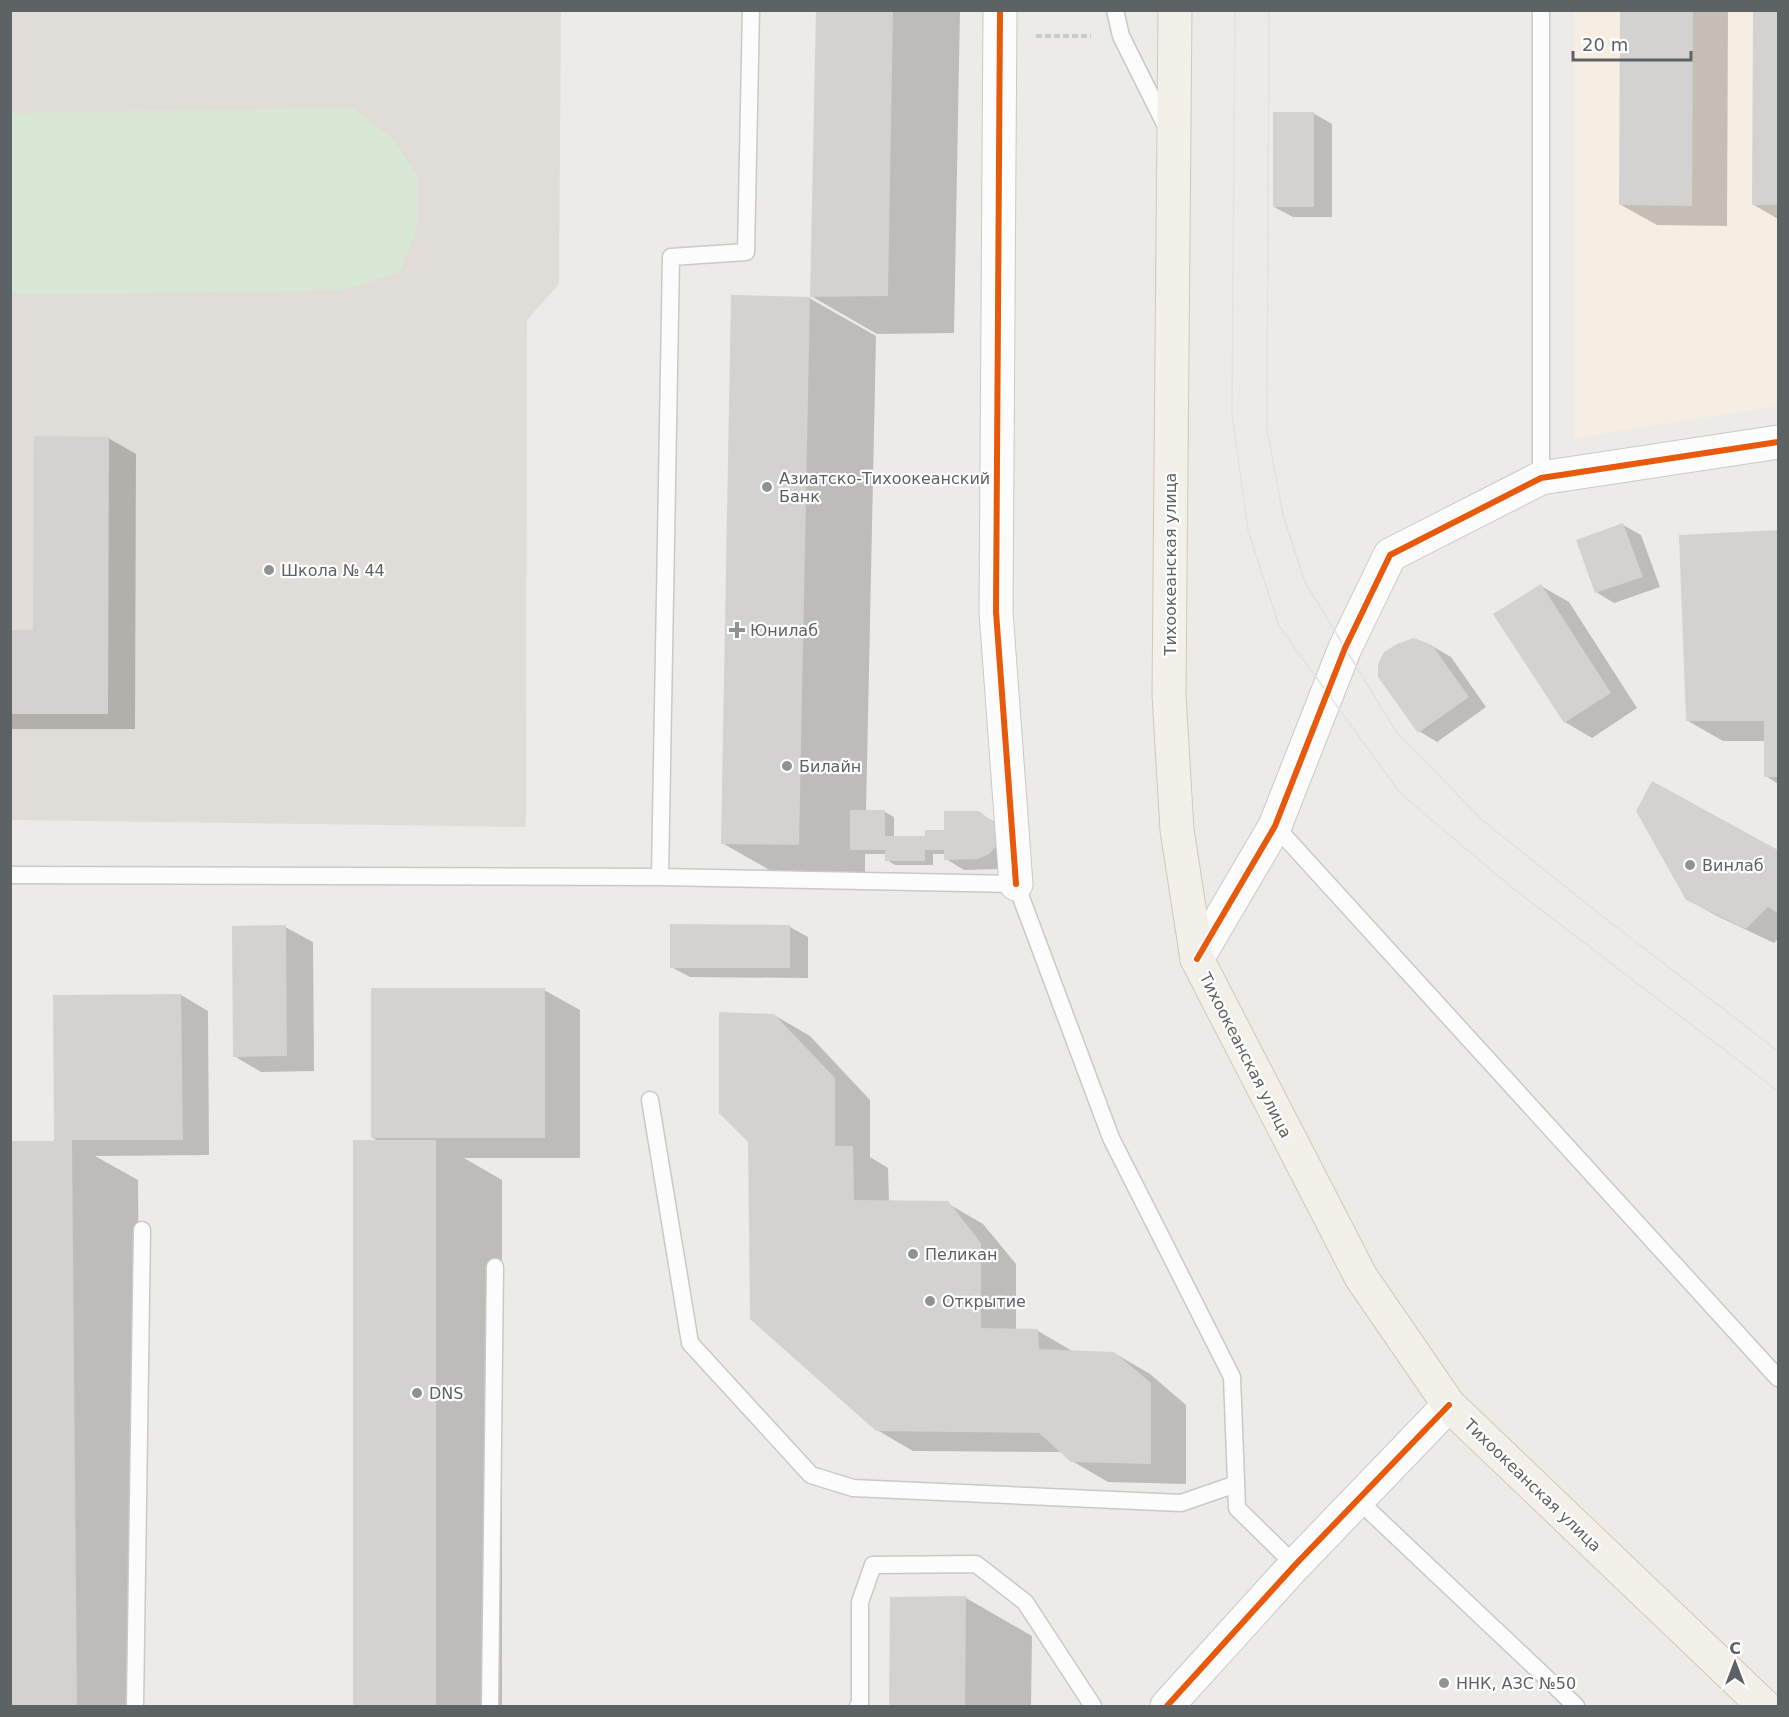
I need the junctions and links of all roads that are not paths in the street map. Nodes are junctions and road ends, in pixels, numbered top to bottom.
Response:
1 (750, 10) edge
2 (1115, 10) edge
3 (1175, 10) edge
4 (1541, 10) edge
5 (999, 23) edge
6 (1173, 141) junction
7 (1779, 442) edge
8 (1541, 478) junction
9 (1275, 826) junction
10 (10, 875) edge
11 (660, 877) junction
12 (1016, 884) junction
13 (1197, 959) junction
14 (650, 1100) dead end
15 (142, 1230) dead end
16 (495, 1267) dead end
17 (1779, 1378) edge
18 (1449, 1405) junction
19 (1236, 1484) junction
20 (1358, 1500) junction
21 (1295, 1565) junction
22 (1757, 1704) edge
23 (135, 1707) edge
24 (490, 1707) edge
25 (858, 1707) edge
26 (1093, 1707) edge
27 (1167, 1707) edge
28 (1576, 1707) edge

1 - 11 lane
2 - 6 lane
3 - 6 main road, Тихоокеанская улица
4 - 8 lane
5 - 12 street
6 - 13 main road, Тихоокеанская улица
7 - 8 street
8 - 9 street
9 - 13 street
9 - 17 lane
10 - 11 lane
11 - 12 lane
12 - 19 lane
13 - 18 main road, Тихоокеанская улица
14 - 19 lane
15 - 23 lane
16 - 24 lane
18 - 20 street
18 - 22 main road, Тихоокеанская улица
19 - 21 lane
20 - 21 street
20 - 28 lane
21 - 27 street
25 - 26 lane

